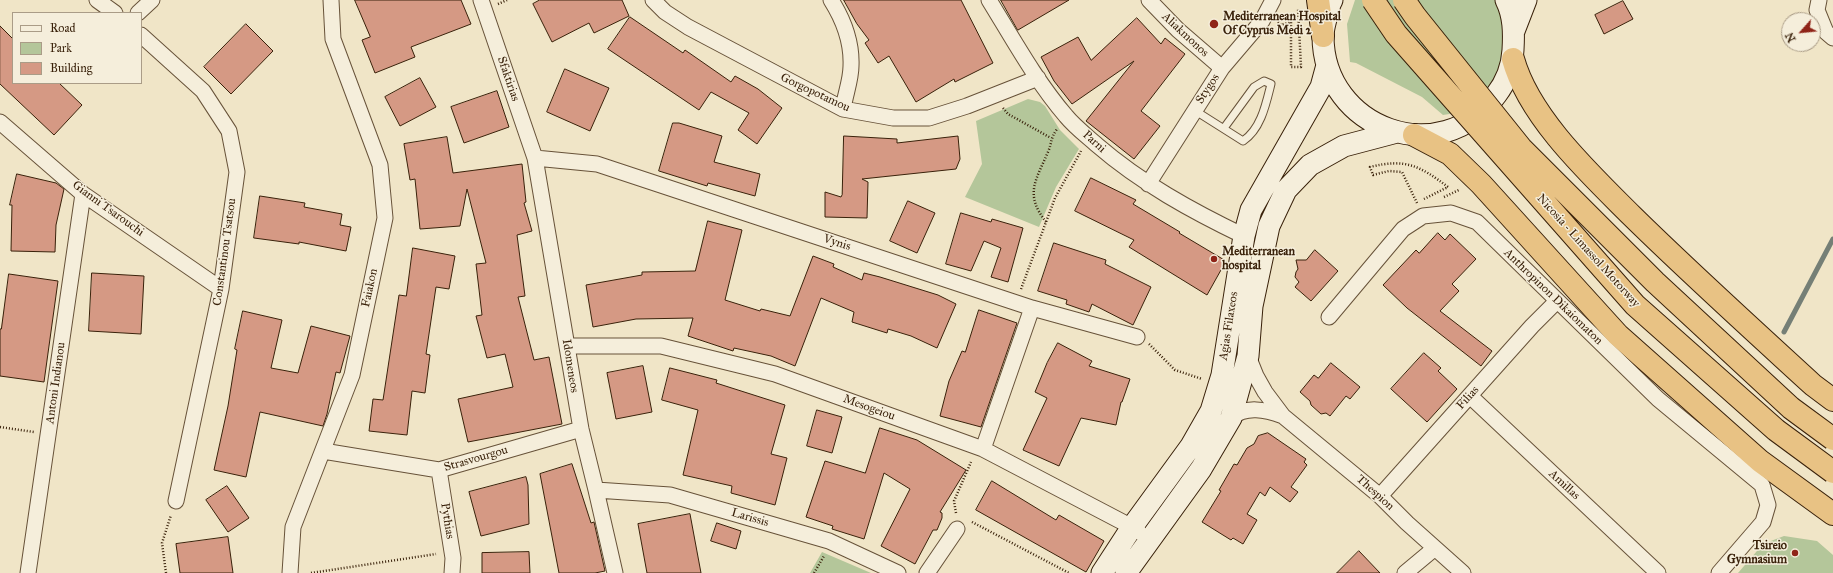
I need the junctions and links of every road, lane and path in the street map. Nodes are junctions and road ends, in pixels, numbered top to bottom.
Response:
1 (97, 0) edge
2 (152, 0) edge
3 (331, 0) edge
4 (481, 0) edge
5 (653, 0) edge
6 (831, 0) edge
7 (989, 0) edge
8 (1149, 0) edge
9 (1273, 0) edge
10 (1332, 0) edge
11 (1373, 0) edge
12 (1404, 0) edge
13 (1506, 0) edge
14 (1526, 0) edge
15 (1818, 0) edge
16 (1308, 3) edge
17 (114, 12) edge
18 (139, 12) edge
19 (1291, 22) dead end
20 (1514, 31) junction
21 (142, 36) edge
22 (1323, 36) junction
23 (1833, 38) edge
24 (1513, 59) junction
25 (1327, 66) junction
26 (1222, 68) junction
27 (1038, 78) junction
28 (1001, 104) dead end
29 (843, 109) junction
30 (1194, 110) junction
31 (0, 122) edge
32 (1060, 125) dead end
33 (1224, 128) junction
34 (1405, 134) junction
35 (1051, 138) junction
36 (1090, 139) junction
37 (535, 158) junction
38 (1148, 184) junction
39 (83, 194) junction
40 (1420, 209) junction
41 (1046, 222) junction
42 (1244, 236) junction
43 (221, 289) junction
44 (1557, 301) junction
45 (1016, 302) junction
46 (1032, 308) junction
47 (1329, 317) dead end
48 (1137, 337) joint
49 (567, 346) junction
50 (1248, 356) junction
51 (1203, 379) dead end
52 (1470, 396) junction
53 (1833, 400) edge
54 (1283, 416) junction
55 (1231, 418) junction
56 (0, 427) edge
57 (581, 429) junction
58 (48, 434) junction
59 (1833, 439) edge
60 (981, 448) junction
61 (323, 451) junction
62 (439, 470) junction
63 (1833, 472) edge
64 (596, 490) junction
65 (1380, 496) junction
66 (176, 501) joint
67 (1833, 514) edge
68 (963, 522) junction
69 (1132, 527) junction
70 (1149, 539) junction
71 (831, 542) junction
72 (1435, 548) junction
73 (452, 552) junction
74 (28, 573) edge
75 (166, 573) edge
76 (290, 573) edge
77 (311, 573) edge
78 (452, 573) edge
79 (615, 573) edge
80 (814, 573) edge
81 (898, 573) edge
82 (927, 573) edge
83 (1068, 573) edge
84 (1102, 573) edge
85 (1126, 573) edge
86 (1405, 573) edge
87 (1463, 573) edge
88 (1658, 573) edge
89 (1719, 573) edge

1 - 17 street
2 - 18 street
3 - 61 street, Faiakon
4 - 37 street, Sfaktirias
5 - 29 street, Gorgopotamou
6 - 29 street
7 - 27 street, Parni
8 - 26 street, Aliakmonos
9 - 26 street, Stygos
10 - 22 main road
11 - 63 highway, Nicosia - Limassol Motorway, bridge
12 - 59 highway, Nicosia - Limassol Motorway, bridge
13 - 20 main road
14 - 20 main road
15 - 23 street
16 - 19 path
16 - 22 highway
20 - 24 main road, Agias Filaxeos
21 - 43 street, Constantinou Tsatsou
22 - 25 main road
24 - 34 main road, Agias Filaxeos
24 - 53 highway
25 - 34 main road
25 - 42 main road, Agias Filaxeos
26 - 30 street, Stygos
27 - 29 street, Gorgopotamou
27 - 36 street, Parni
28 - 35 path
30 - 33 lane
30 - 38 street, Stygos
31 - 39 street, Gianni Tsarouchi
32 - 35 path
33 - 33 lane
34 - 50 main road, Agias Filaxeos
34 - 67 highway
35 - 41 path
36 - 38 street, Parni
36 - 41 path
37 - 45 street, Vynis
37 - 49 street, Idomeneos
38 - 42 street, Parni
39 - 43 street, Gianni Tsarouchi
39 - 58 street, Antoni Indianou
40 - 40 path
40 - 44 street, Anthropinon Dikaiomaton
40 - 47 street, Anthropinon Dikaiomaton
41 - 45 path
42 - 69 main road, Agias Filaxeos
43 - 66 street, Constantinou Tsatsou
44 - 52 street, Filias
44 - 89 street, Anthropinon Dikaiomaton
45 - 46 street, Vynis
46 - 48 street, Vynis
46 - 60 street
48 - 51 path
49 - 57 street, Idomeneos
49 - 60 street, Mesogeiou
50 - 54 street, Thespion
50 - 55 main road, Agias Filaxeos
52 - 65 street, Filias
52 - 88 street, Amillas
54 - 55 street, Thespion
54 - 65 street, Thespion
55 - 70 main road, Agias Filaxeos
56 - 58 path
57 - 62 street, Strasvourgou
57 - 64 street, Idomeneos
58 - 74 street, Antoni Indianou
60 - 68 path
60 - 69 street, Mesogeiou
61 - 62 street, Strasvourgou
61 - 76 street, Faiakon
62 - 73 street, Pythias
64 - 71 street, Larissis
64 - 79 street, Idomeneos
65 - 72 street, Thespion
66 - 75 path
68 - 82 street
68 - 83 path
69 - 70 street, Mesogeiou
69 - 84 main road, Agias Filaxeos
70 - 85 main road, Agias Filaxeos
71 - 80 path
71 - 81 street, Larissis
72 - 86 street
72 - 87 street, Thespion
73 - 77 path
73 - 78 street, Pythias

